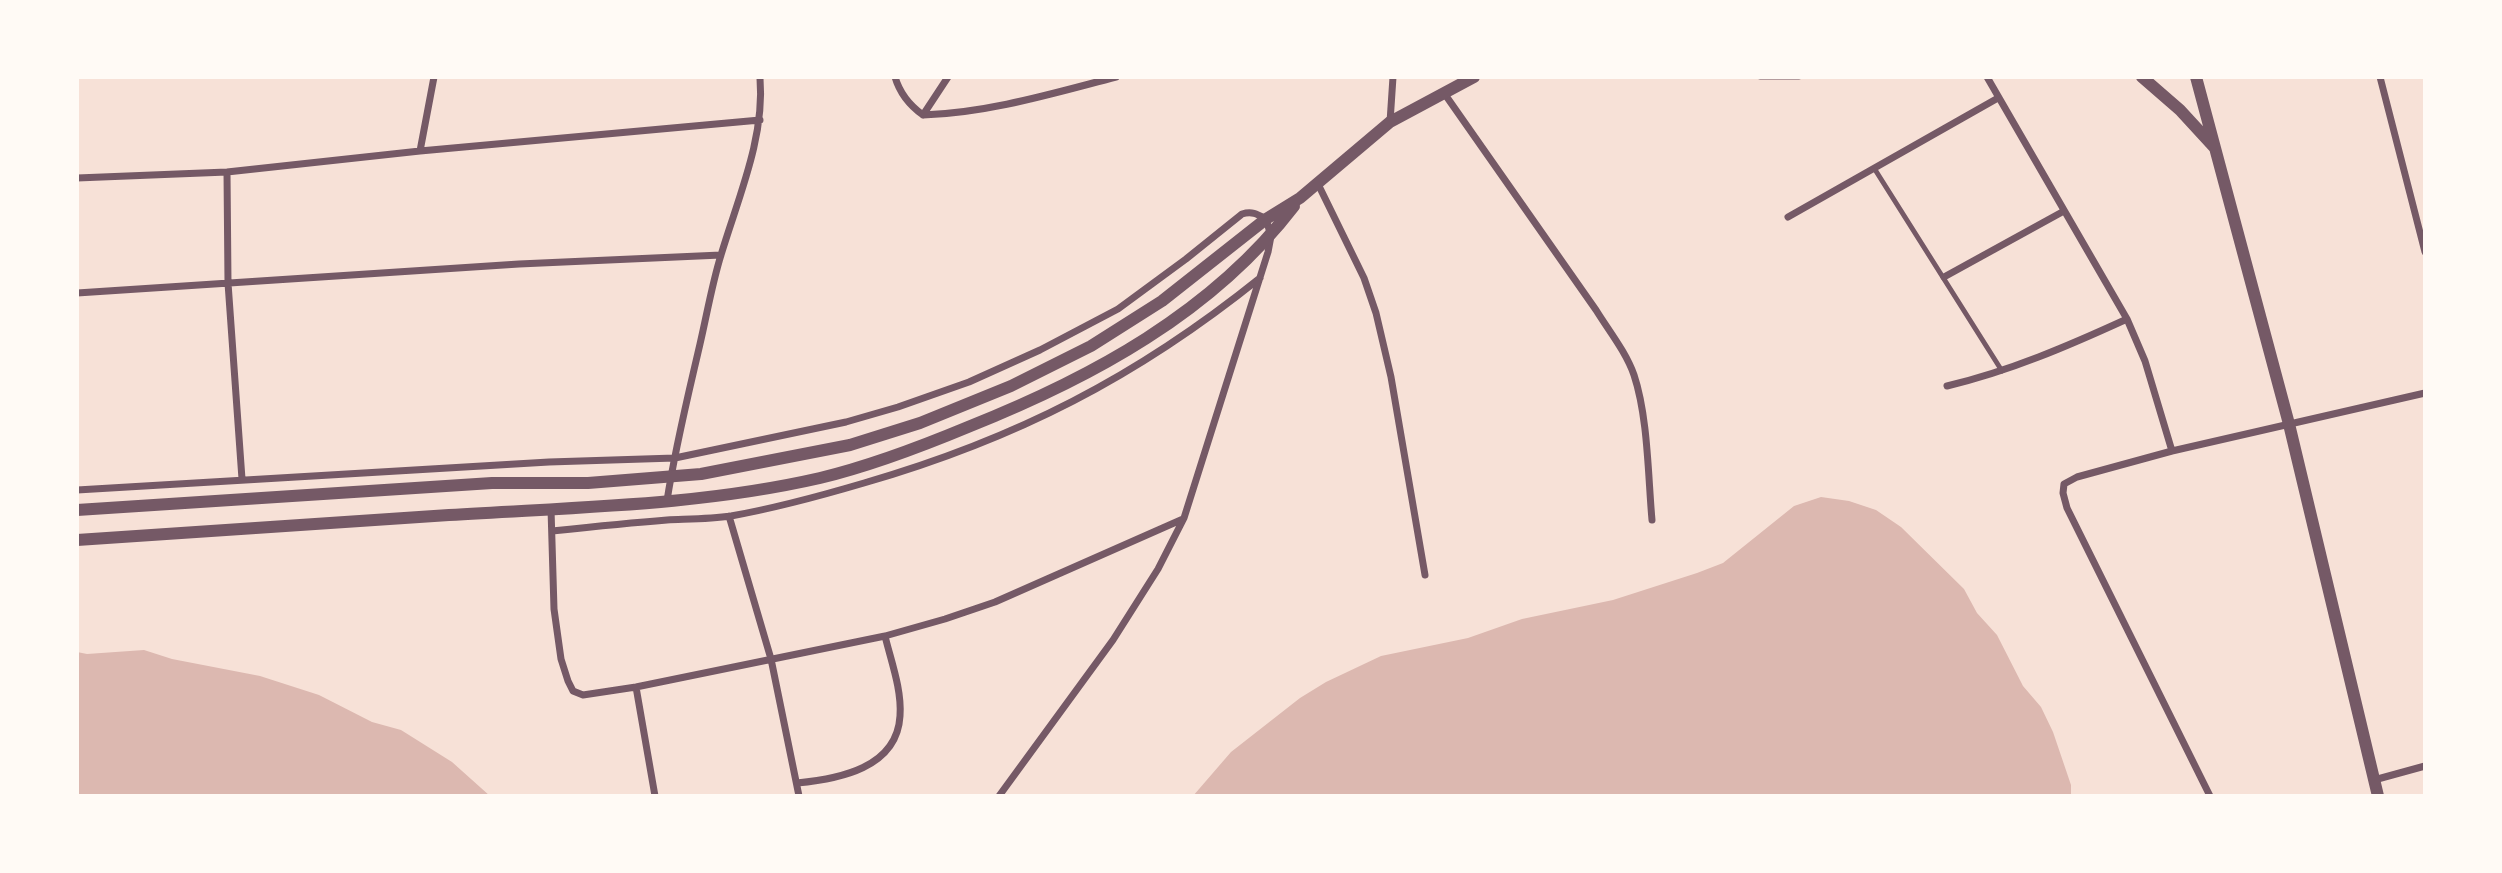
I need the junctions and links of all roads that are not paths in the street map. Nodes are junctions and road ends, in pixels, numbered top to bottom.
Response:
1 (434, 77) edge
2 (895, 77) edge
3 (948, 77) edge
4 (1116, 77) edge
5 (1393, 77) edge
6 (1474, 77) edge
7 (1760, 77) edge
8 (1799, 77) edge
9 (1987, 77) edge
10 (2142, 77) edge
11 (2196, 77) edge
12 (2380, 77) edge
13 (760, 78) edge
14 (1444, 93) junction
15 (1998, 98) junction
16 (923, 115) junction
17 (760, 120) junction
18 (1390, 122) junction
19 (2215, 149) junction
20 (419, 151) junction
21 (1874, 168) junction
22 (227, 172) junction
23 (77, 178) edge
24 (1318, 184) junction
25 (1300, 198) junction
26 (2064, 211) junction
27 (1788, 217) dead end
28 (1266, 219) junction
29 (1271, 236) junction
30 (2425, 252) edge
31 (721, 256) junction
32 (1944, 277) junction
33 (1261, 278) junction
34 (228, 283) junction
35 (77, 293) edge
36 (2127, 320) junction
37 (2002, 371) junction
38 (1947, 386) dead end
39 (2425, 393) edge
40 (2289, 424) junction
41 (2172, 451) junction
42 (675, 458) junction
43 (671, 476) junction
44 (242, 479) junction
45 (77, 490) edge
46 (667, 501) junction
47 (551, 508) junction
48 (77, 510) edge
49 (729, 516) junction
50 (1184, 518) junction
51 (1652, 520) dead end
52 (552, 531) junction
53 (77, 540) edge
54 (1425, 575) dead end
55 (885, 636) junction
56 (771, 659) junction
57 (636, 687) junction
58 (2425, 766) edge
59 (2374, 780) junction
60 (797, 783) junction
61 (655, 796) edge
62 (799, 796) edge
63 (999, 796) edge
64 (2210, 796) edge
65 (2378, 796) edge

1 - 20 street
2 - 16 street
3 - 16 street
4 - 16 street
5 - 18 street
6 - 14 street
7 - 8 lane
9 - 15 street
10 - 19 street
11 - 19 street
12 - 30 street
13 - 17 street
14 - 18 street
14 - 51 street
15 - 21 street
15 - 26 street
17 - 20 street
17 - 31 street
18 - 24 street
19 - 40 street
20 - 22 street
21 - 27 street
21 - 32 lane
22 - 23 street
22 - 34 street
24 - 25 street
24 - 54 street
25 - 28 street
25 - 29 street
26 - 32 street
26 - 36 street
28 - 29 street
28 - 42 street
28 - 43 street
29 - 33 street
29 - 46 street
31 - 34 street
31 - 42 street
32 - 37 lane
33 - 49 street
33 - 50 street
34 - 35 street
34 - 44 street
36 - 37 street
36 - 41 street
37 - 38 street
39 - 40 street
40 - 41 street
40 - 59 street
41 - 64 street
42 - 43 street
42 - 44 street
43 - 46 street
43 - 48 street
44 - 45 street
46 - 47 street
47 - 52 street
47 - 53 street
49 - 52 street
49 - 56 street
50 - 55 street
50 - 63 street
52 - 57 street
55 - 56 street
55 - 60 street
56 - 57 street
56 - 60 street
57 - 61 street
58 - 59 street
59 - 65 street
60 - 62 street

